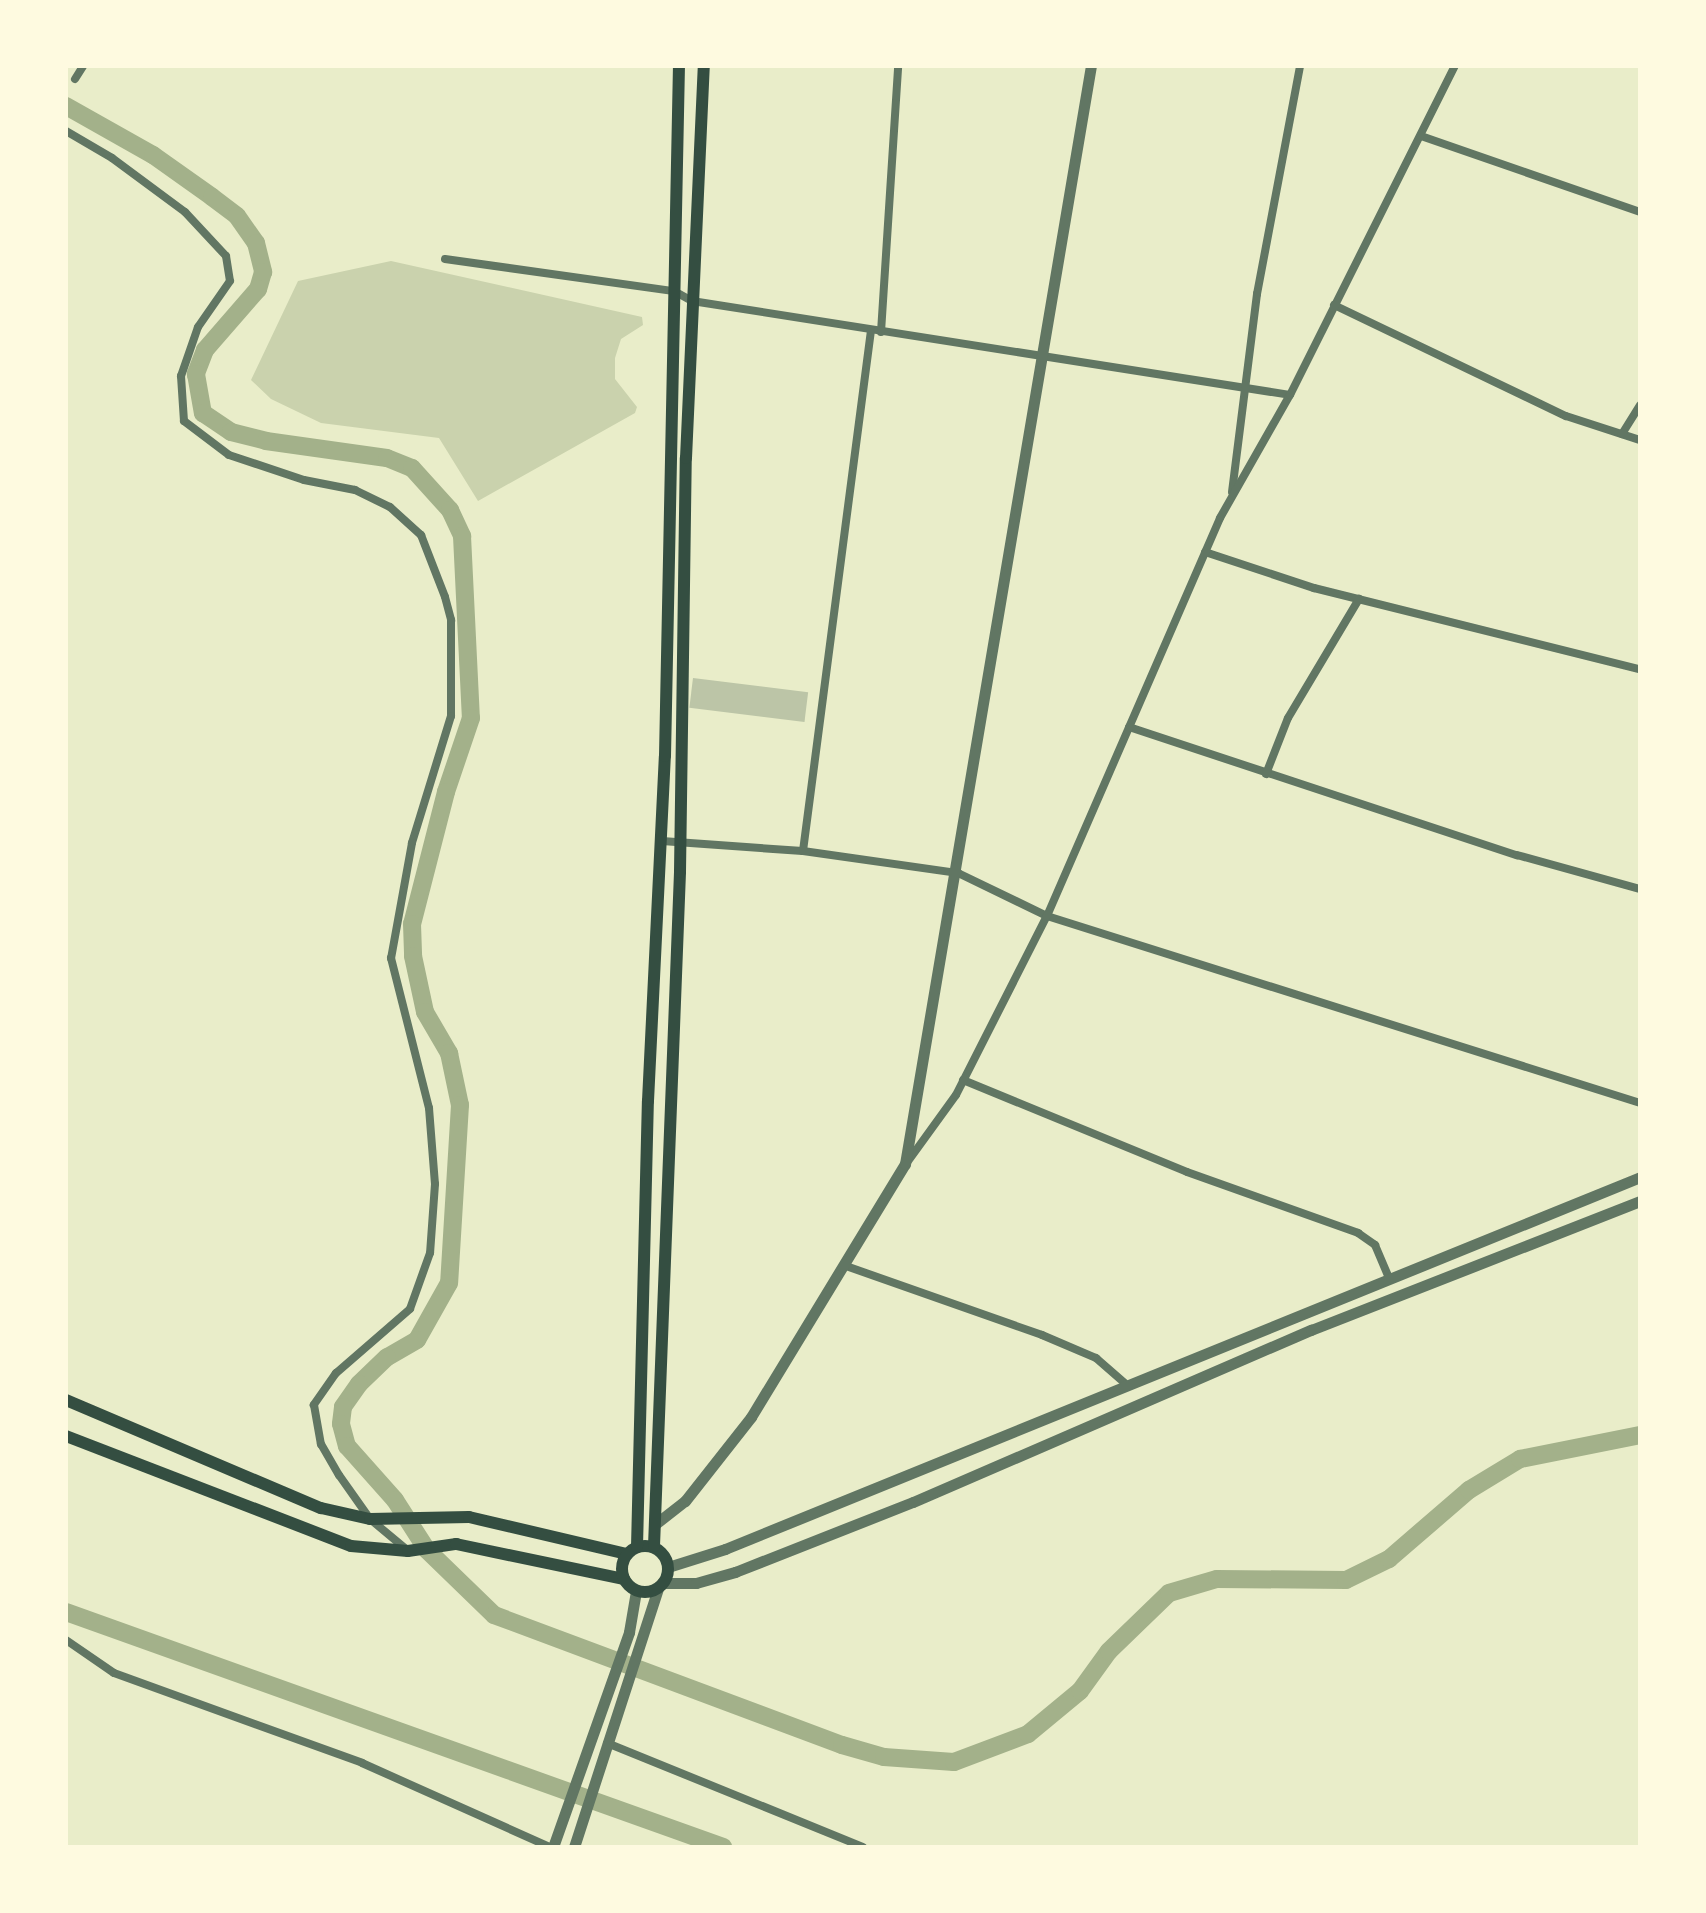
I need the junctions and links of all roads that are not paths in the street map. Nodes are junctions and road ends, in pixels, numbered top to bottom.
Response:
1 (83, 66) edge
2 (679, 66) edge
3 (704, 66) edge
4 (898, 66) edge
5 (1091, 66) edge
6 (1300, 66) edge
7 (1455, 66) edge
8 (75, 79) dead end
9 (66, 131) edge
10 (1421, 136) junction
11 (1640, 212) edge
12 (445, 259) dead end
13 (674, 291) junction
14 (692, 301) junction
15 (1334, 305) junction
16 (876, 331) junction
17 (1042, 358) junction
18 (1245, 388) junction
19 (1290, 395) junction
20 (1640, 405) edge
21 (1622, 434) junction
22 (1640, 440) edge
23 (1232, 496) junction
24 (1205, 552) junction
25 (1359, 599) junction
26 (1640, 669) edge
27 (1129, 727) junction
28 (1266, 774) junction
29 (679, 838) junction
30 (662, 841) junction
31 (803, 851) junction
32 (958, 873) junction
33 (1640, 889) edge
34 (1047, 916) junction
35 (963, 1080) junction
36 (1640, 1103) edge
37 (905, 1164) junction
38 (1640, 1177) edge
39 (1640, 1201) edge
40 (846, 1266) junction
41 (1389, 1278) junction
42 (1125, 1383) junction
43 (66, 1400) edge
44 (66, 1436) edge
45 (370, 1519) junction
46 (654, 1525) junction
47 (654, 1546) junction
48 (632, 1550) junction
49 (412, 1551) junction
50 (668, 1567) junction
51 (624, 1579) junction
52 (661, 1586) junction
53 (636, 1591) junction
54 (66, 1640) edge
55 (607, 1743) junction
56 (553, 1843) edge
57 (574, 1844) edge
58 (863, 1847) edge

1 - 8 street
2 - 13 main road
3 - 14 main road
4 - 16 street
5 - 17 street
6 - 18 street
7 - 10 street
9 - 45 street
10 - 11 street
10 - 15 street
12 - 13 street
13 - 14 street
13 - 30 main road
14 - 16 street
14 - 29 main road
15 - 19 street
15 - 21 street
16 - 17 street
16 - 31 street
17 - 18 street
17 - 32 street
18 - 19 street
18 - 23 street
19 - 23 street
20 - 21 street
21 - 22 street
23 - 24 street
24 - 25 street
24 - 27 street
25 - 26 street
25 - 28 street
27 - 28 street
27 - 34 street
28 - 33 street
29 - 30 street
29 - 31 street
29 - 46 main road
30 - 48 main road
31 - 32 street
32 - 34 street
32 - 37 street
34 - 35 street
34 - 36 street
35 - 37 street
35 - 41 street
37 - 40 street
38 - 41 street
39 - 52 street
40 - 42 street
40 - 46 street
41 - 42 street
42 - 50 street
43 - 45 main road
44 - 49 main road
45 - 48 main road
45 - 49 street
46 - 47 main road
47 - 48 main road
47 - 50 main road
48 - 51 main road
49 - 51 main road
50 - 52 main road
51 - 53 main road
52 - 53 main road
52 - 55 street
53 - 56 street
54 - 56 street
55 - 57 street
55 - 58 street

